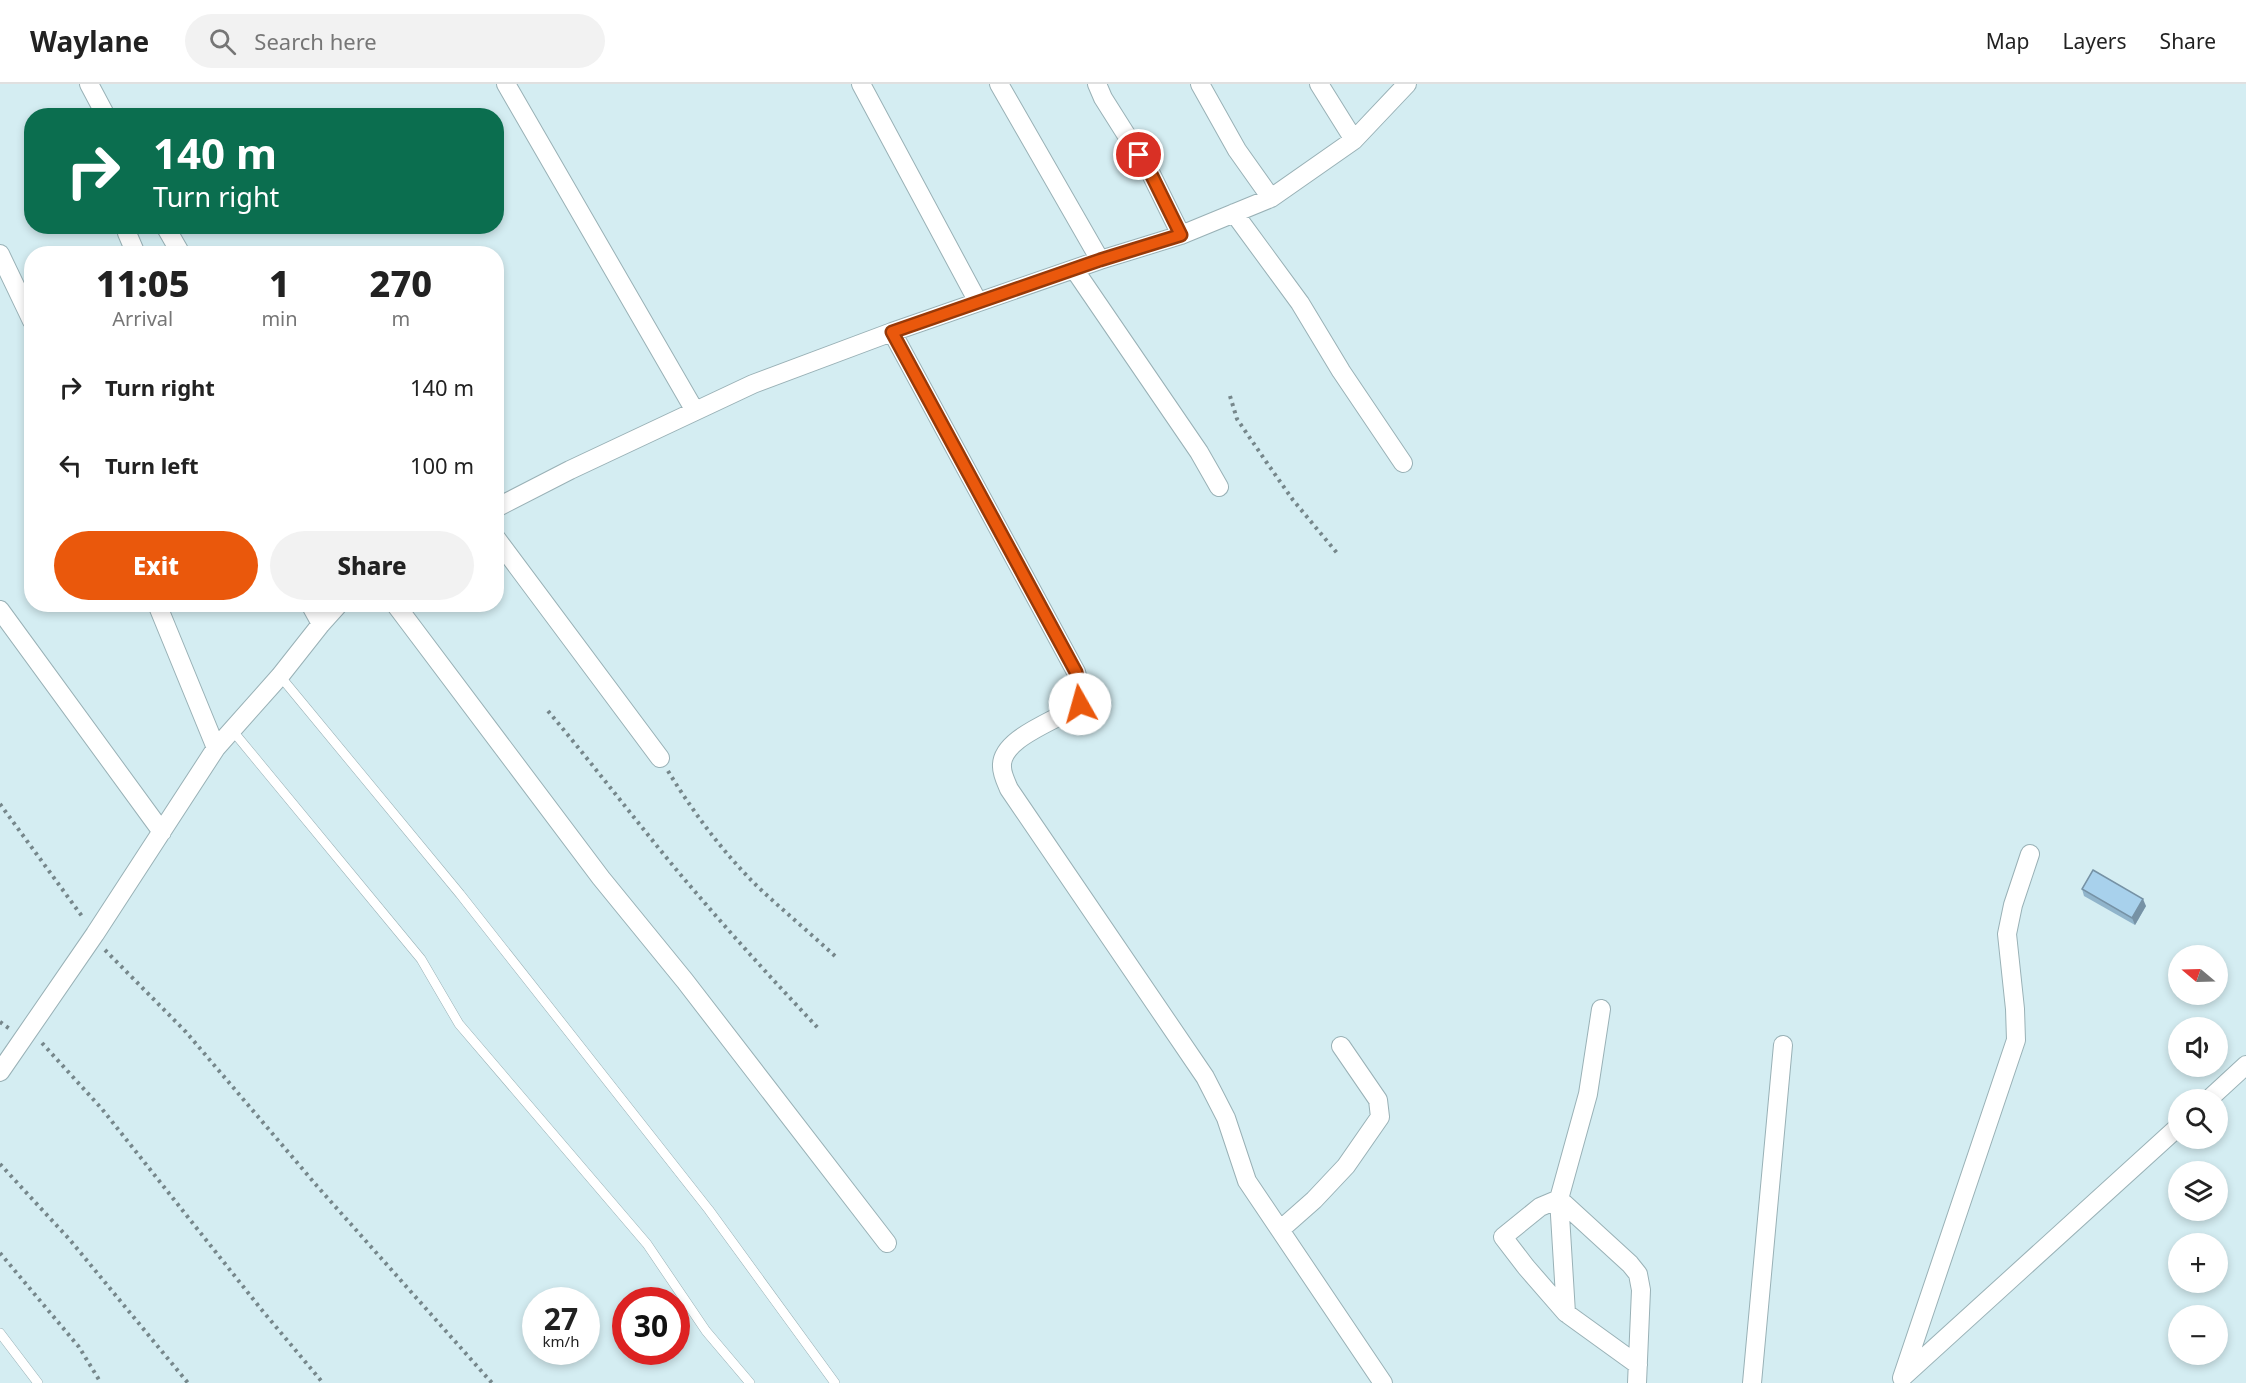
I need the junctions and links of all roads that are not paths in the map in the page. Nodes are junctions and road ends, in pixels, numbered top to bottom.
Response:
1 (89, 84) edge
2 (506, 84) edge
3 (861, 84) edge
4 (999, 84) edge
5 (1097, 84) edge
6 (1200, 84) edge
7 (1319, 84) edge
8 (1407, 84) edge
9 (102, 108) edge
10 (1354, 140) junction
11 (1271, 198) junction
12 (1234, 213) junction
13 (1181, 235) junction
14 (0, 254) edge
15 (1100, 260) junction
16 (1074, 269) junction
17 (978, 303) junction
18 (24, 304) edge
19 (892, 332) junction
20 (695, 411) junction
21 (1403, 463) dead end
22 (1219, 487) dead end
23 (504, 504) edge
24 (504, 549) edge
25 (0, 610) edge
26 (160, 612) edge
27 (314, 612) edge
28 (332, 612) edge
29 (401, 612) edge
30 (321, 624) junction
31 (280, 676) junction
32 (232, 730) junction
33 (216, 748) junction
34 (660, 758) road end
35 (162, 832) junction
36 (2030, 854) dead end
37 (1601, 1009) dead end
38 (1783, 1044) dead end
39 (1341, 1046) dead end
40 (2246, 1065) edge
41 (0, 1072) edge
42 (2220, 1089) edge
43 (2168, 1136) edge
44 (1559, 1199) junction
45 (1280, 1230) junction
46 (887, 1243) dead end
47 (1566, 1313) junction
48 (0, 1334) edge
49 (1638, 1374) edge
50 (1899, 1380) edge
51 (38, 1383) edge
52 (750, 1383) edge
53 (835, 1383) edge
54 (1383, 1383) edge
55 (1752, 1383) edge

1 - 9 street
2 - 20 street
3 - 17 street
4 - 15 street
5 - 13 street
6 - 11 street
7 - 10 street
8 - 10 street
10 - 11 street
11 - 12 street
12 - 13 street
12 - 21 street
13 - 15 street
14 - 18 street
15 - 16 street
16 - 17 street
16 - 22 street
17 - 19 street
19 - 20 street
19 - 45 street
20 - 23 street
24 - 34 street
25 - 35 street
26 - 33 street
27 - 30 street
28 - 30 street
29 - 46 street
30 - 31 street
31 - 32 street
31 - 53 lane
32 - 33 street
32 - 52 lane
33 - 35 street
35 - 41 street
36 - 50 street
37 - 44 street
38 - 55 street
39 - 45 street
40 - 42 street
43 - 50 street
44 - 47 street
44 - 47 street
44 - 49 street
45 - 54 street
47 - 49 street
48 - 51 lane

